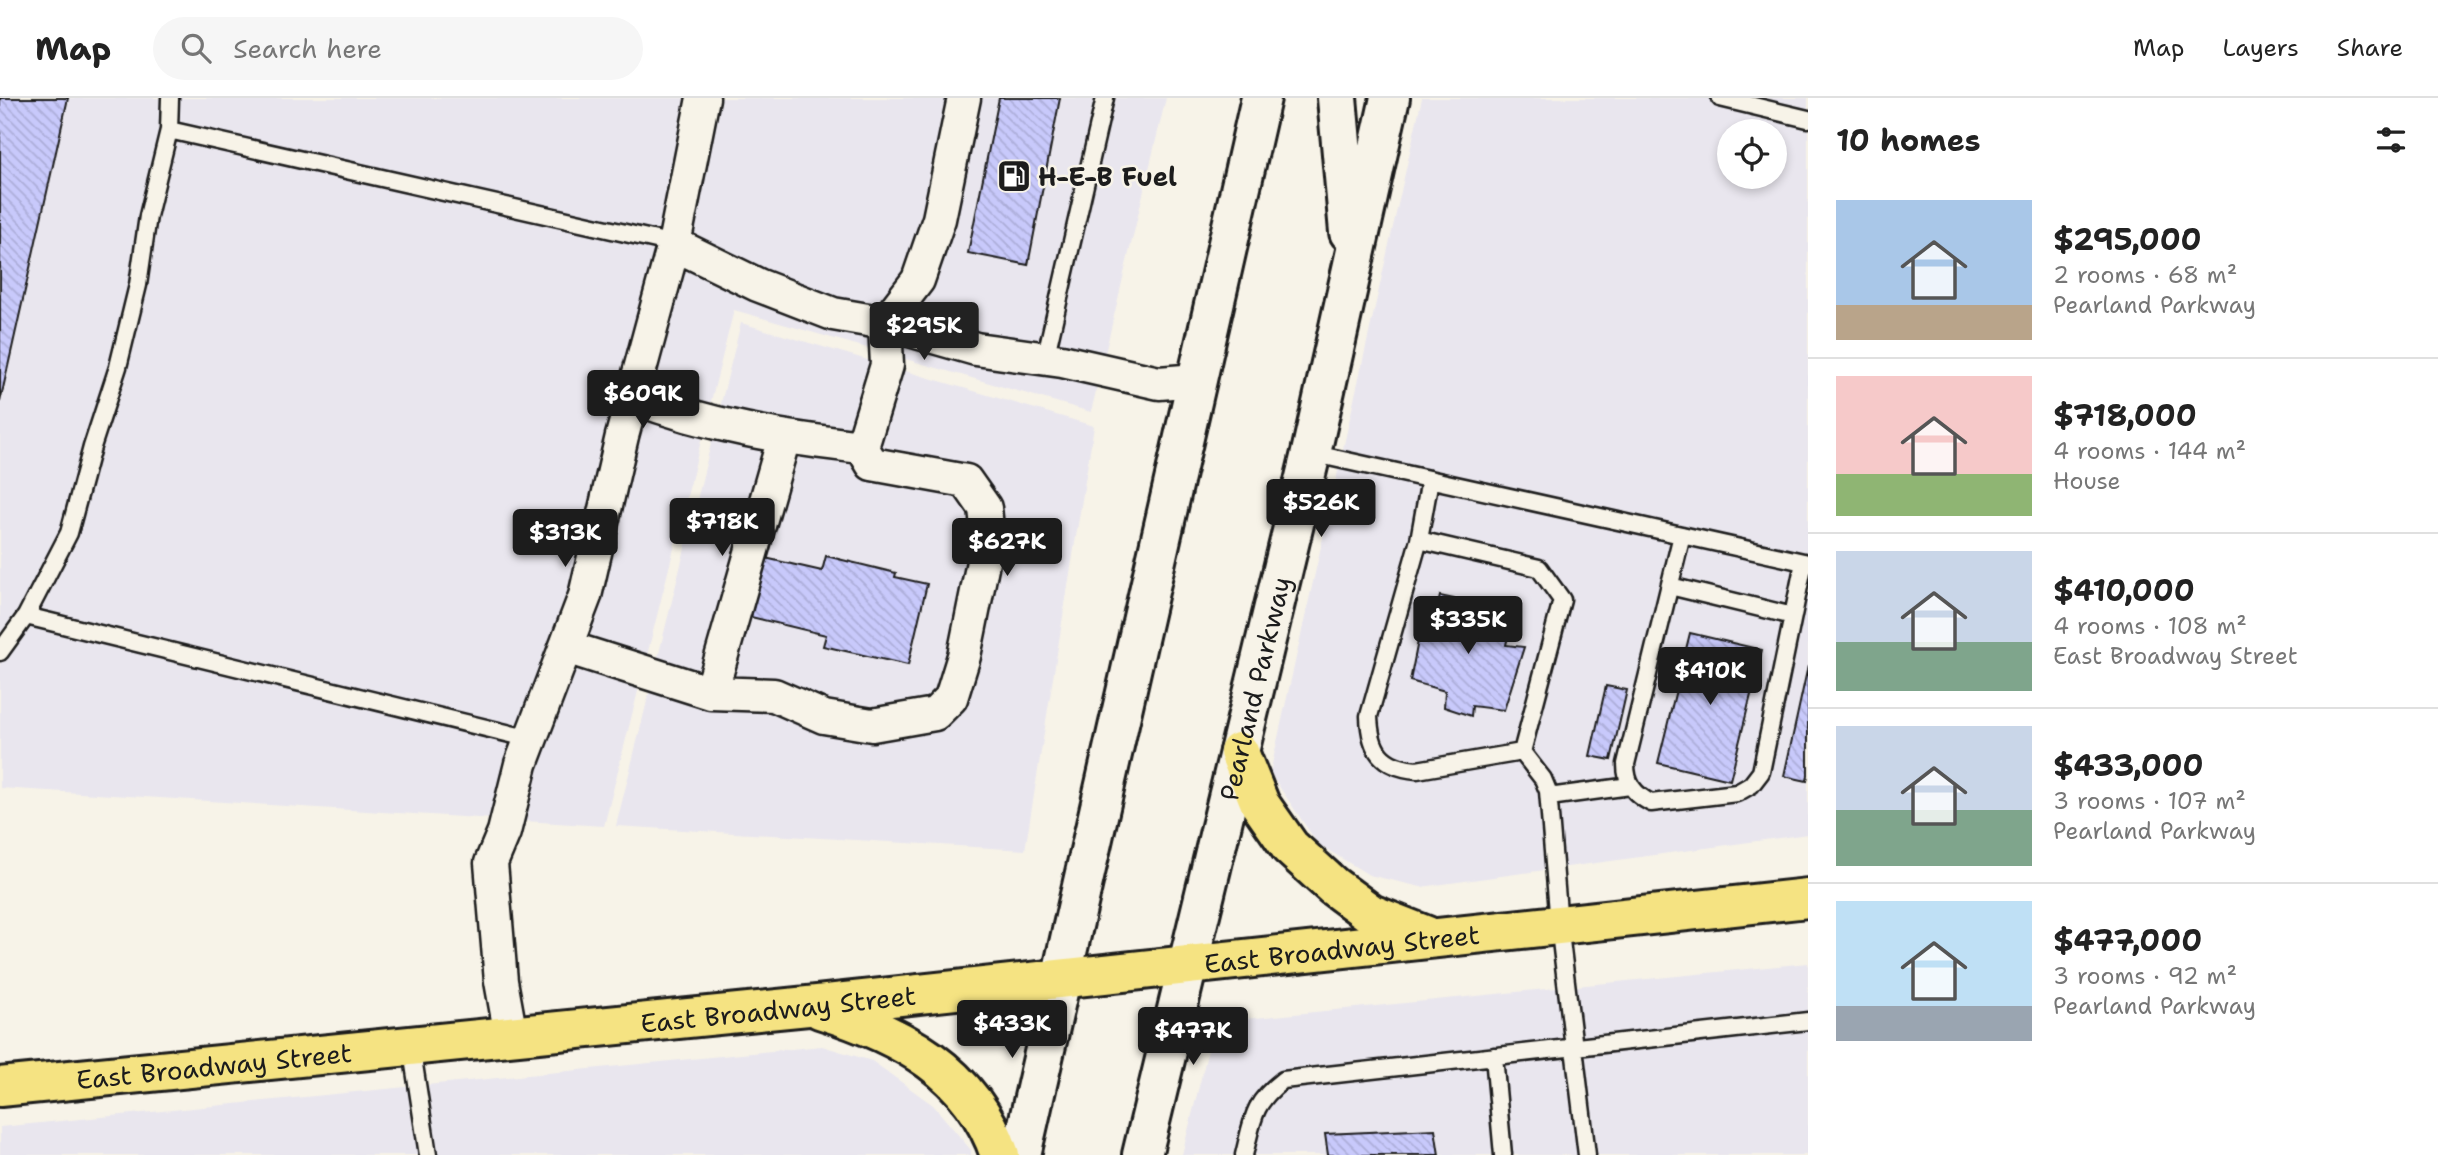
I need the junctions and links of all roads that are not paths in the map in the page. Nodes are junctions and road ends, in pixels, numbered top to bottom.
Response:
1 (170, 98) edge
2 (703, 98) edge
3 (964, 98) edge
4 (1105, 98) edge
5 (1261, 98) edge
6 (1338, 98) edge
7 (1390, 98) edge
8 (1720, 98) edge
9 (1808, 119) edge
10 (169, 130) junction
11 (674, 244) junction
12 (1352, 269) junction
13 (886, 323) junction
14 (1045, 359) junction
15 (1197, 380) junction
16 (633, 397) junction
17 (784, 439) junction
18 (862, 447) junction
19 (1311, 453) junction
20 (1430, 479) junction
21 (1682, 535) junction
22 (1419, 540) junction
23 (1806, 562) edge
24 (1670, 586) junction
25 (26, 616) junction
26 (1793, 616) junction
27 (566, 647) junction
28 (0, 652) edge
29 (711, 693) junction
30 (531, 739) junction
31 (1239, 752) junction
32 (1522, 752) junction
33 (1630, 786) junction
34 (1549, 797) junction
35 (1808, 898) edge
36 (1559, 924) junction
37 (1432, 938) junction
38 (1186, 965) junction
39 (1061, 978) junction
40 (808, 1006) junction
41 (1808, 1021) edge
42 (511, 1036) junction
43 (411, 1045) junction
44 (1574, 1048) junction
45 (1494, 1056) junction
46 (0, 1087) edge
47 (428, 1155) edge
48 (1000, 1155) edge
49 (1021, 1155) edge
50 (1142, 1155) edge
51 (1244, 1155) edge
52 (1503, 1155) edge
53 (1587, 1155) edge

1 - 10 lane
2 - 11 street
3 - 13 street
4 - 14 lane
5 - 15 main road
6 - 12 main road
7 - 12 main road, Pearland Parkway
8 - 9 lane
10 - 11 lane
10 - 25 lane
11 - 13 street
11 - 16 street
12 - 19 main road, Pearland Parkway
13 - 14 street
13 - 18 street
14 - 15 street
15 - 39 main road
16 - 17 street
16 - 27 street
17 - 18 street
17 - 29 street
18 - 29 street
19 - 20 lane
19 - 31 main road, Pearland Parkway
20 - 21 lane
20 - 22 lane
21 - 23 lane
21 - 24 lane
22 - 32 lane
22 - 32 lane
23 - 26 lane
24 - 26 lane
24 - 33 lane
25 - 28 lane
25 - 30 lane
26 - 33 lane
27 - 29 street
27 - 30 street
30 - 42 street
31 - 37 main road
31 - 38 main road, Pearland Parkway
32 - 34 lane
33 - 34 lane
34 - 36 lane
35 - 36 main road, East Broadway Street
36 - 37 main road, East Broadway Street
36 - 44 lane
37 - 38 main road, East Broadway Street
38 - 39 main road, East Broadway Street
38 - 50 main road, Pearland Parkway
39 - 40 main road, East Broadway Street
39 - 49 main road
40 - 42 main road, East Broadway Street
40 - 48 main road
41 - 44 lane
42 - 43 main road, East Broadway Street
43 - 46 main road, East Broadway Street
43 - 47 lane
44 - 45 lane
44 - 53 lane
45 - 51 lane
45 - 52 lane

